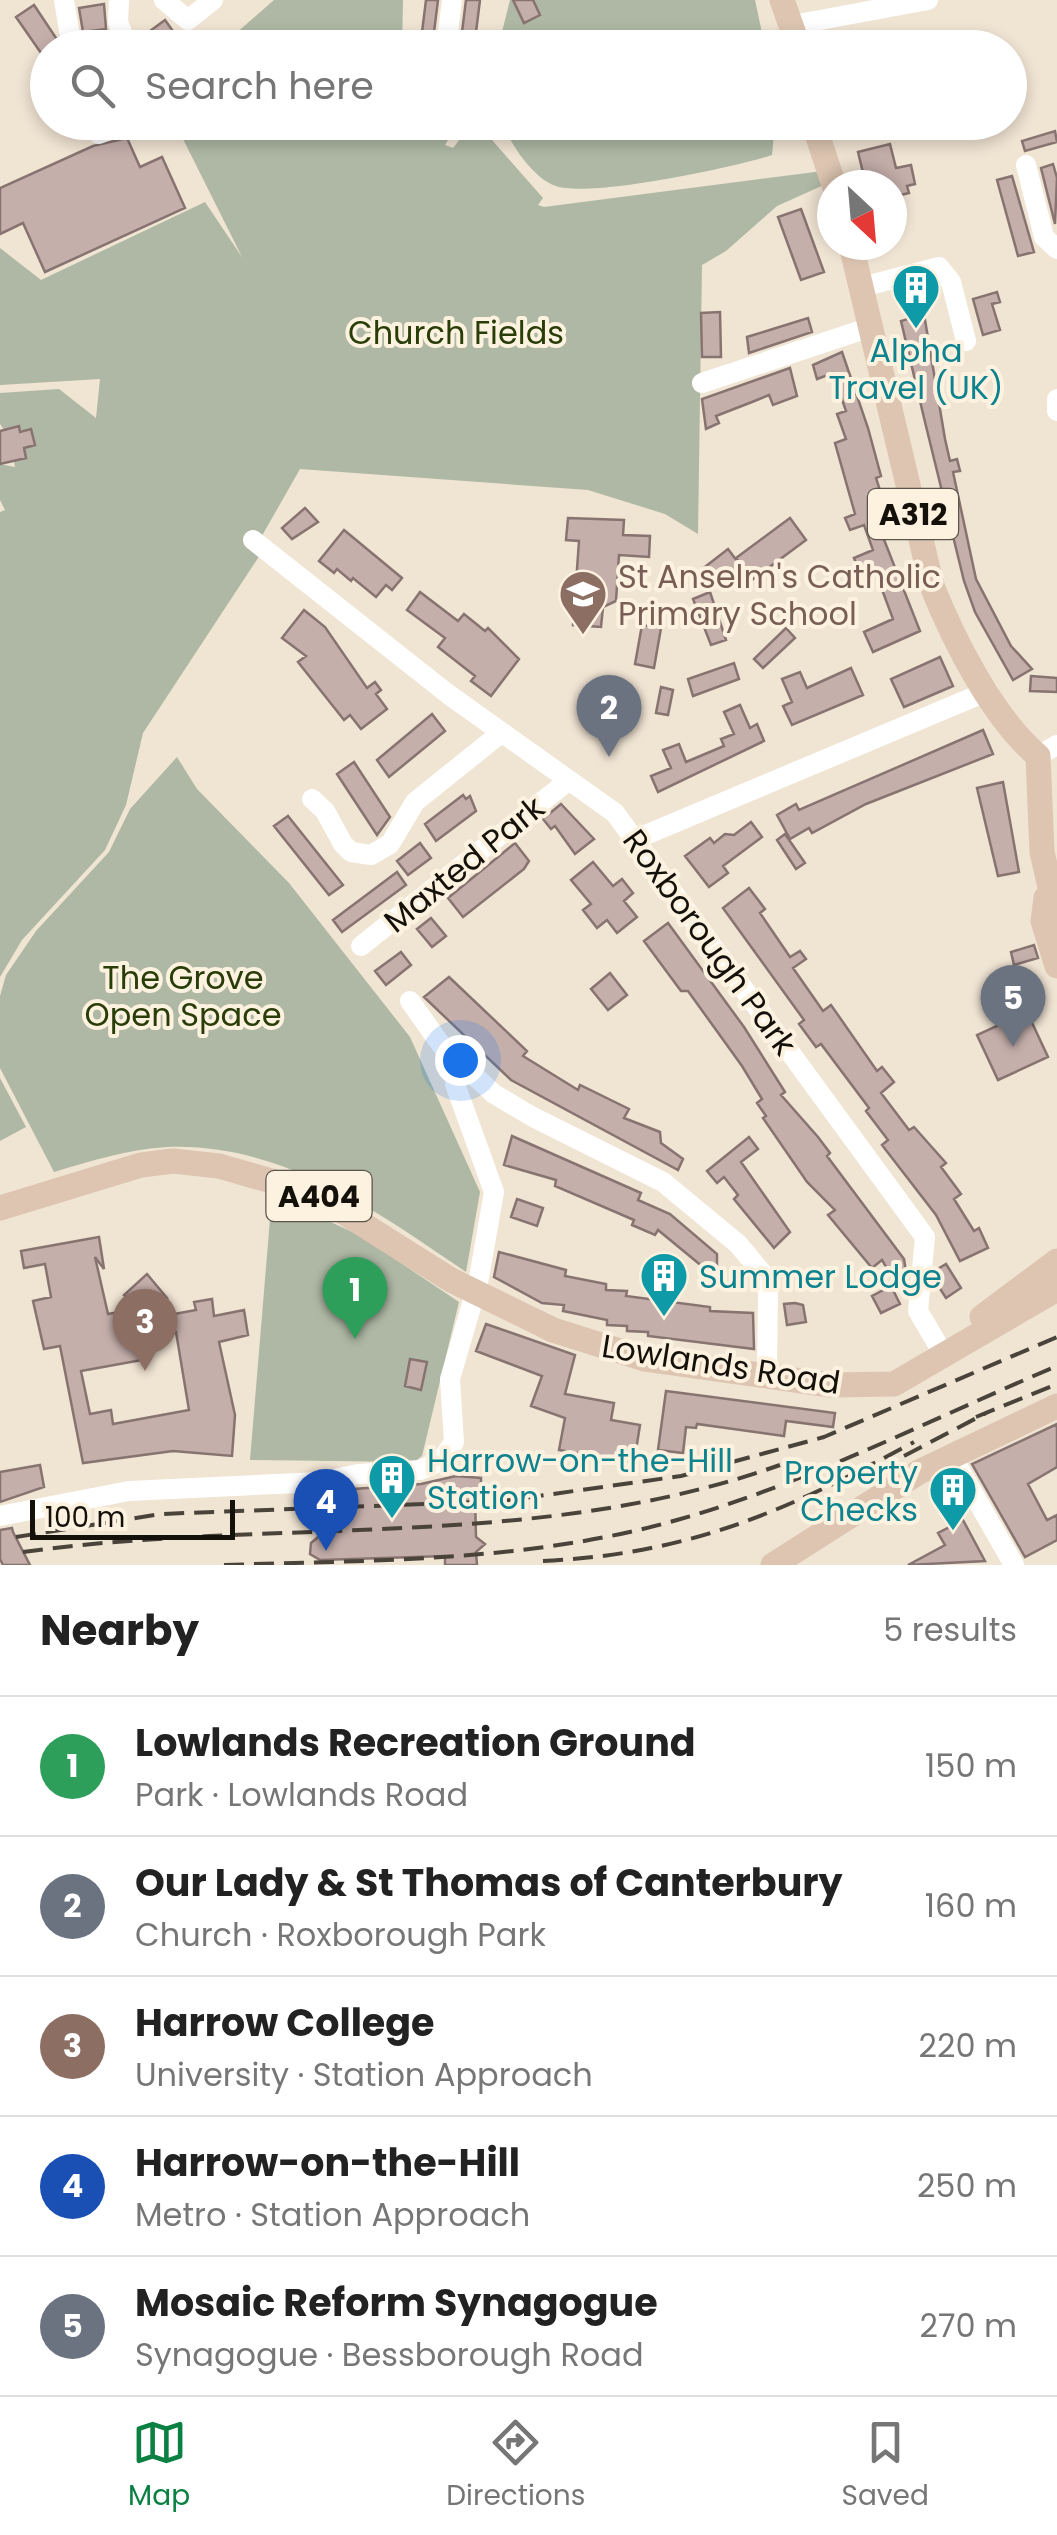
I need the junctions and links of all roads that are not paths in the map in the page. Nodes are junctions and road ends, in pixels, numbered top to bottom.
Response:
1 (64, 0) edge
2 (119, 0) edge
3 (164, 0) edge
4 (213, 0) edge
5 (452, 0) edge
6 (781, 0) edge
7 (928, 0) edge
8 (69, 30) edge
9 (121, 30) edge
10 (448, 30) edge
11 (788, 30) edge
12 (825, 30) edge
13 (819, 140) edge
14 (1026, 166) dead end
15 (829, 170) edge
16 (1057, 249) edge
17 (855, 260) edge
18 (862, 286) junction
19 (871, 327) junction
20 (966, 341) dead end
21 (702, 383) dead end
22 (1057, 399) edge
23 (1057, 410) edge
24 (253, 540) dead end
25 (988, 690) junction
26 (500, 732) junction
27 (1048, 750) edge
28 (568, 782) junction
29 (312, 799) dead end
30 (636, 839) junction
31 (1048, 885) junction
32 (1057, 918) edge
33 (361, 946) dead end
34 (1057, 966) edge
35 (410, 1001) dead end
36 (458, 1070) junction
37 (3, 1202) edge
38 (1057, 1261) edge
39 (1057, 1289) edge
40 (476, 1292) junction
41 (998, 1316) junction
42 (942, 1352) junction
43 (767, 1376) junction
44 (1057, 1406) edge
45 (948, 1462) junction
46 (0, 1516) edge
47 (772, 1565) edge
48 (1014, 1565) edge

1 - 8 street
2 - 9 street
3 - 4 street
5 - 10 street
6 - 11 main road
7 - 12 street
13 - 15 main road
14 - 16 street
17 - 18 main road, A312
18 - 19 main road, A312
18 - 20 street
19 - 21 street
19 - 25 main road, A312
22 - 23 street
24 - 26 street, Roxborough Park
25 - 27 main road, A312
25 - 30 street
26 - 28 street, Roxborough Park
26 - 29 street
27 - 31 main road, A312
28 - 30 street, Roxborough Park
28 - 33 street, Maxted Park
30 - 42 street, Roxborough Park
31 - 32 main road, A312
31 - 34 main road, A312
35 - 36 street
36 - 40 street
36 - 43 street
37 - 40 main road, Lowlands Road / A404
38 - 41 main road, Lowlands Road / A404
39 - 41 main road, Lowlands Road / A404
40 - 43 main road, Lowlands Road / A404
40 - 46 street
41 - 42 main road, Lowlands Road / A404
42 - 43 main road, Lowlands Road / A404
44 - 45 main road
45 - 47 main road
45 - 48 street

